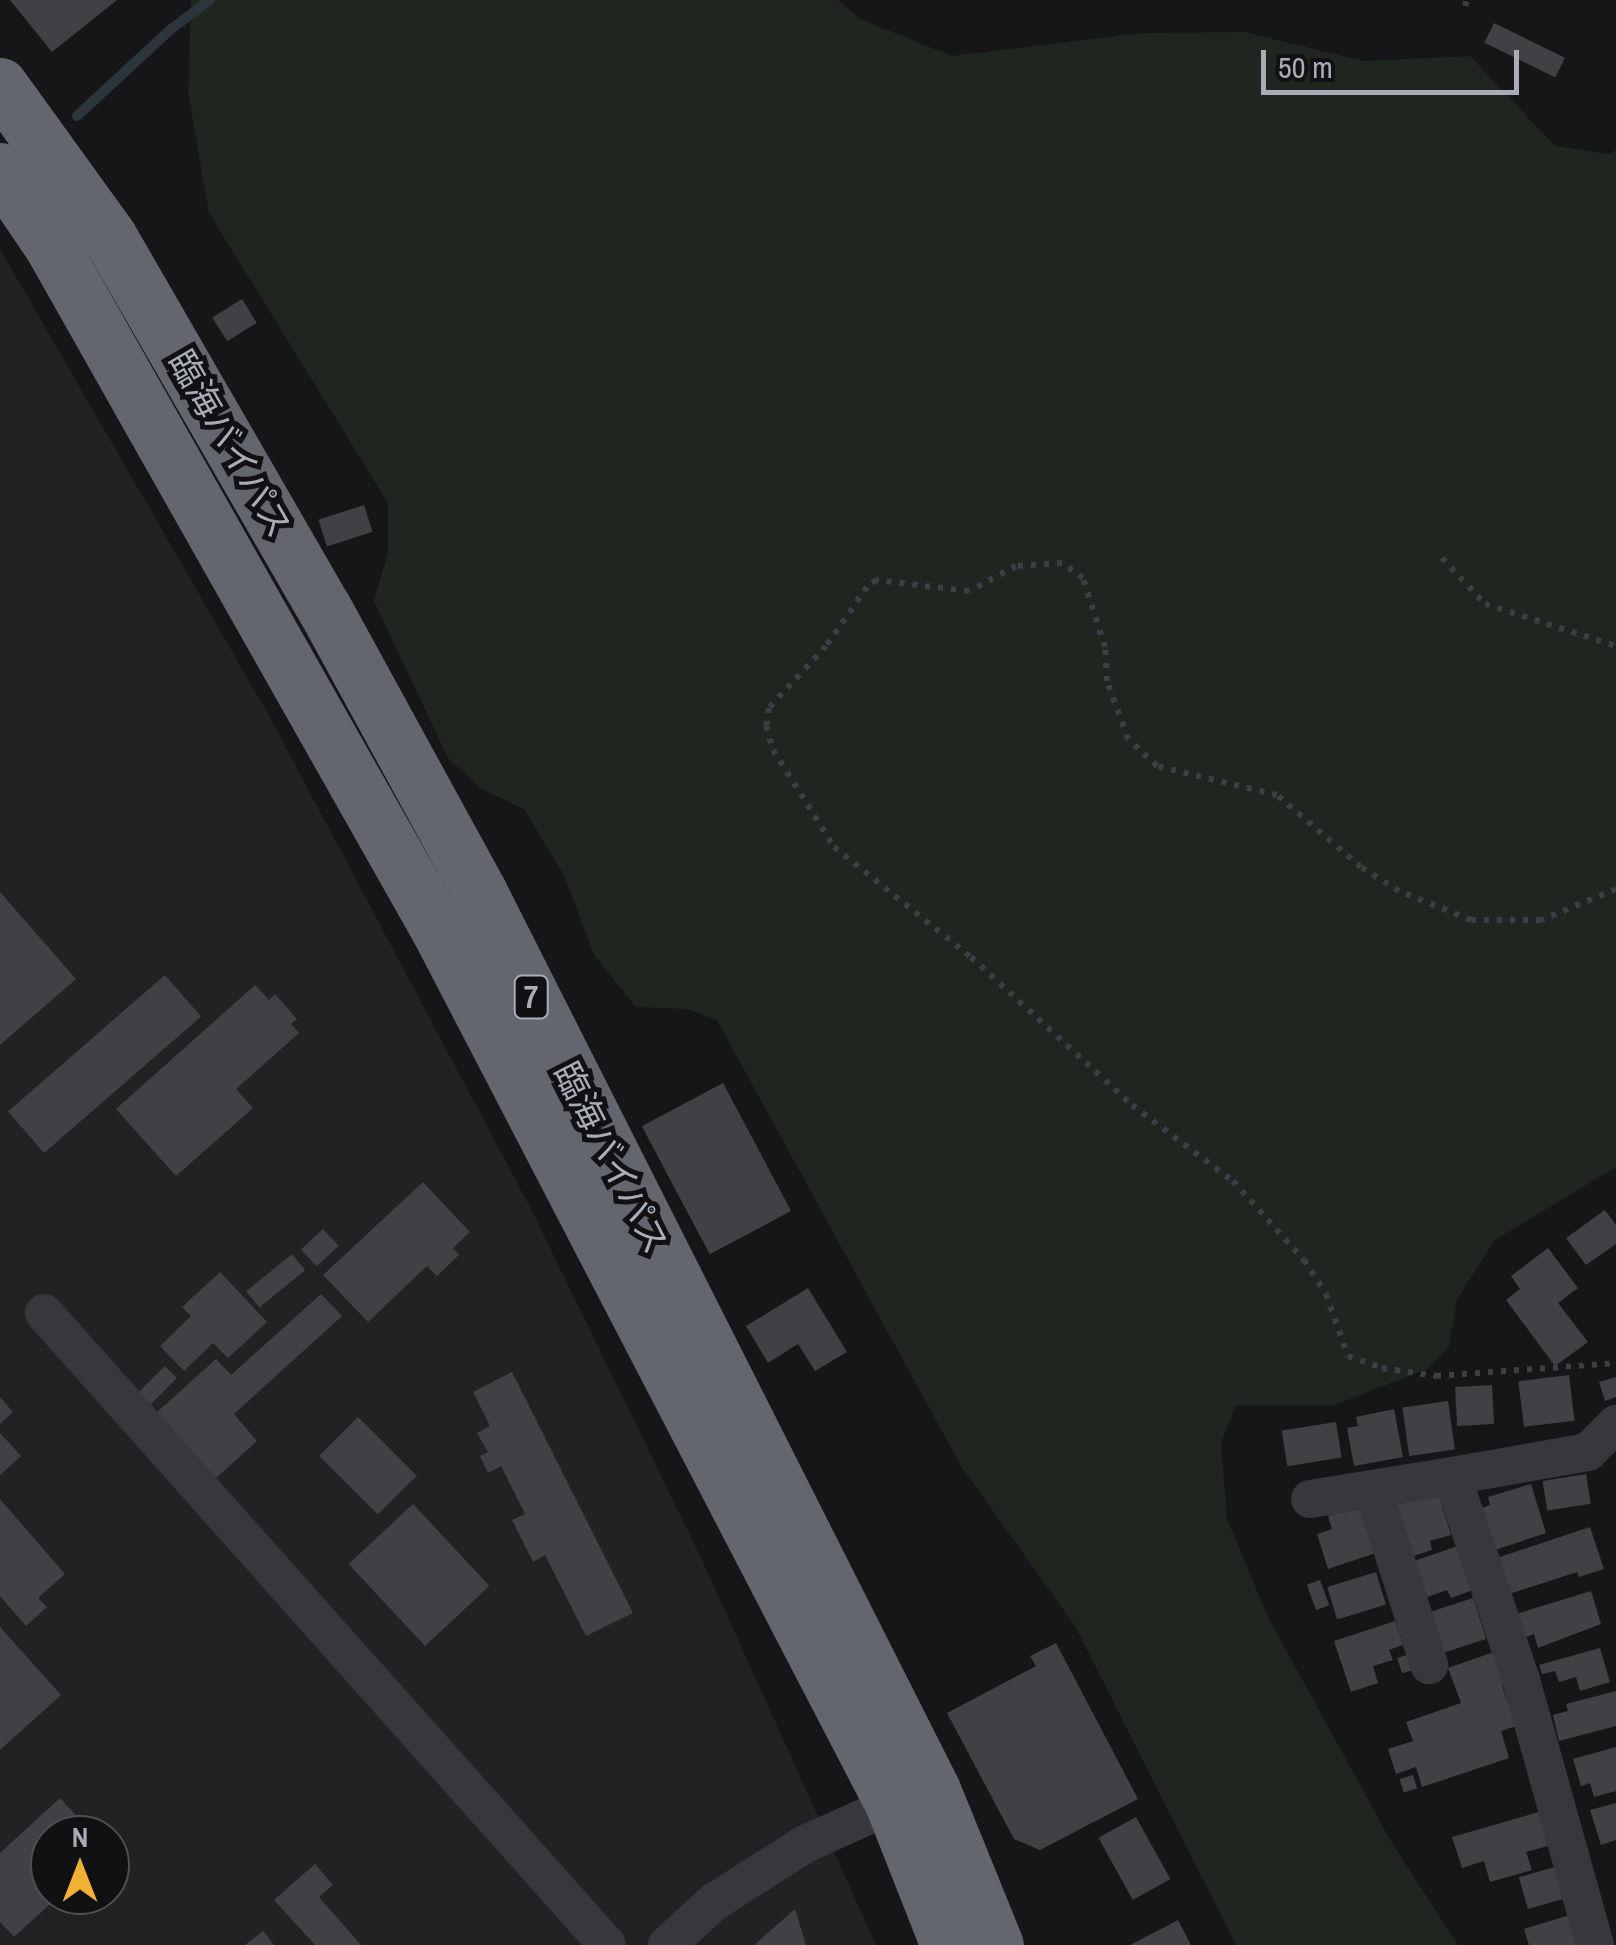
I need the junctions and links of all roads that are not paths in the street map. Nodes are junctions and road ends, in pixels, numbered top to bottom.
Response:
1 (0, 86) edge
2 (0, 170) edge
3 (44, 1313) dead end
4 (1616, 1424) edge
5 (1452, 1476) junction
6 (1373, 1489) junction
7 (1310, 1499) dead end
8 (1429, 1665) dead end
9 (913, 1796) junction
10 (608, 1945) edge
11 (666, 1945) edge
12 (948, 1945) edge
13 (996, 1945) edge
14 (1595, 1945) edge

1 - 9 highway, 臨海バイパス / 7
2 - 9 highway, 臨海バイパス / 7
3 - 10 street
4 - 5 street
5 - 6 street
5 - 14 street
6 - 7 street
6 - 8 street
9 - 11 street
9 - 12 highway, 臨海バイパス / 7
9 - 13 highway, 臨海バイパス / 7

